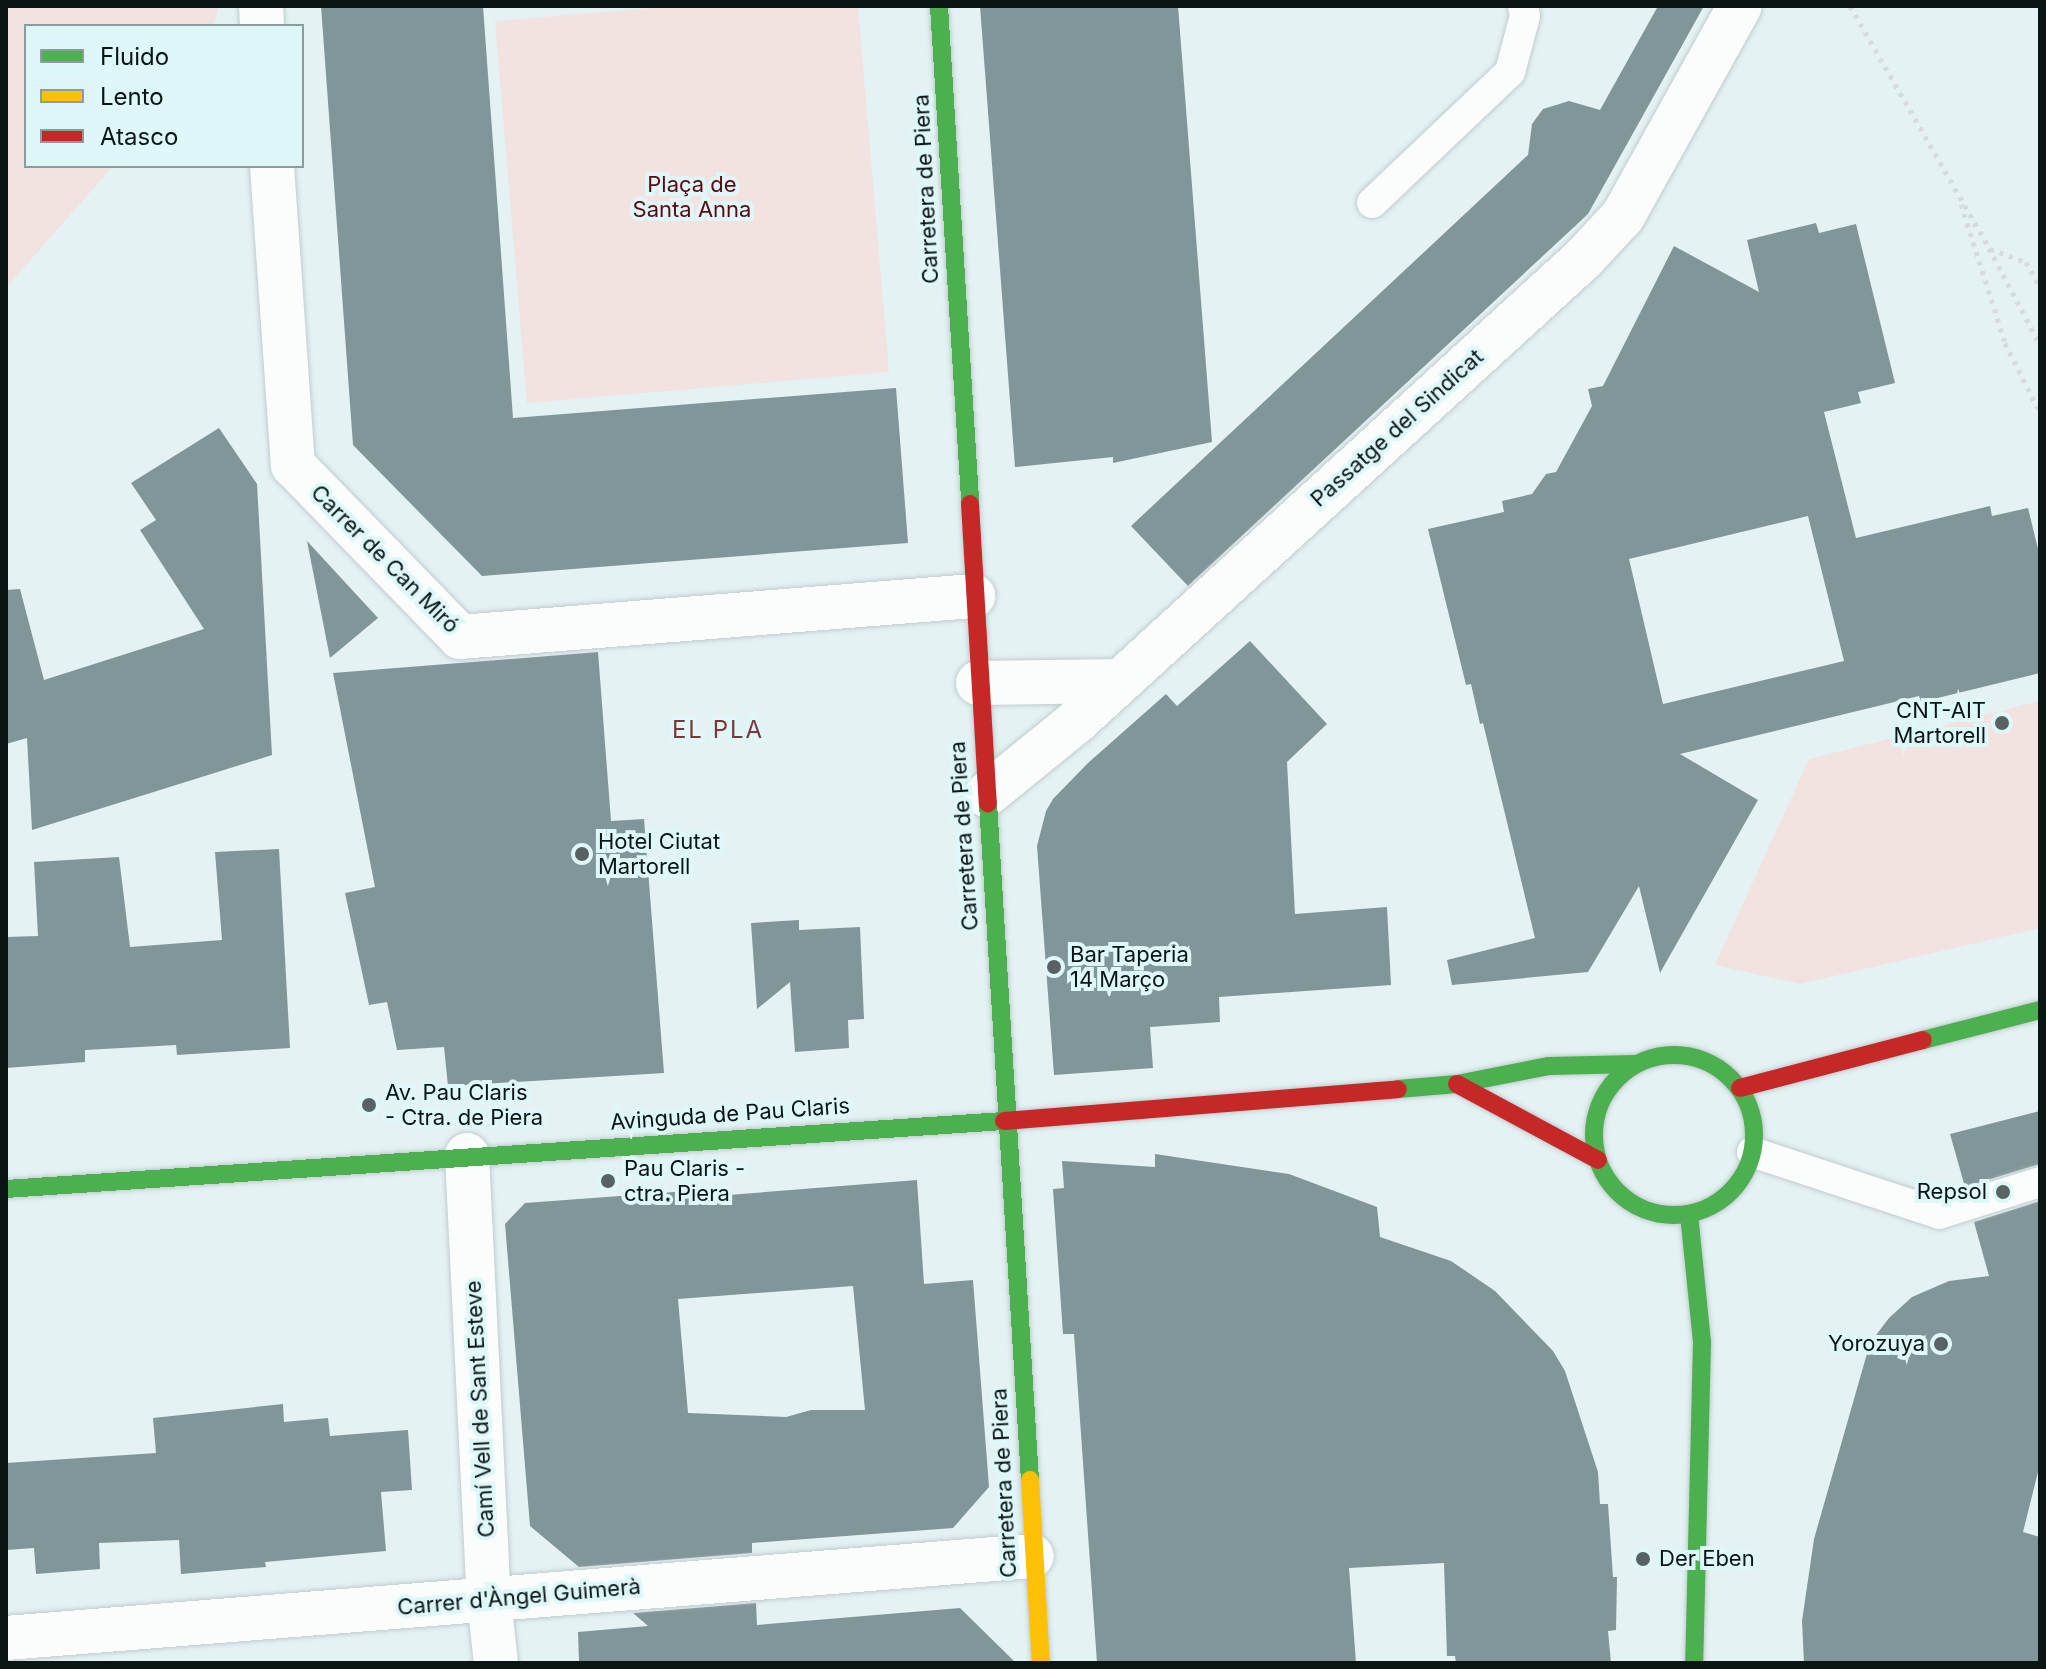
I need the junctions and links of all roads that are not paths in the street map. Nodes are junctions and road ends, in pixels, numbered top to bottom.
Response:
1 (939, 6) edge
2 (1523, 6) edge
3 (1740, 6) edge
4 (272, 168) edge
5 (1372, 203) dead end
6 (973, 596) junction
7 (1120, 681) junction
8 (978, 683) junction
9 (986, 795) junction
10 (2040, 1010) edge
11 (1635, 1064) junction
12 (1457, 1084) junction
13 (1740, 1088) junction
14 (1006, 1121) junction
15 (1752, 1152) junction
16 (467, 1155) junction
17 (1598, 1160) junction
18 (2040, 1182) edge
19 (6, 1189) edge
20 (1689, 1214) junction
21 (1032, 1556) junction
22 (489, 1599) junction
23 (6, 1638) edge
24 (496, 1663) edge
25 (1041, 1663) edge
26 (1694, 1663) edge

1 - 6 main road, Carretera de Piera
2 - 5 lane
3 - 7 street, Passatge del Sindicat
4 - 6 street, Carrer de Can Miró
6 - 8 main road, Carretera de Piera
7 - 8 street
7 - 9 street, Passatge del Sindicat
8 - 9 main road, Carretera de Piera
9 - 14 main road, Carretera de Piera
10 - 13 main road
11 - 12 main road, Avinguda de Pau Claris
11 - 13 main road
11 - 17 main road
12 - 14 main road, Avinguda de Pau Claris
12 - 17 main road
13 - 15 main road
14 - 16 main road, Avinguda de Pau Claris
14 - 21 main road, Carretera de Piera
15 - 18 lane
15 - 20 main road
16 - 19 main road, Avinguda de Pau Claris
16 - 22 street, Camí Vell de Sant Esteve
17 - 20 main road
20 - 26 main road
21 - 22 street, Carrer d'Àngel Guimerà
21 - 25 main road, Carretera de Piera
22 - 23 street, Carrer d'Àngel Guimerà
22 - 24 street, Camí Vell de Sant Esteve

